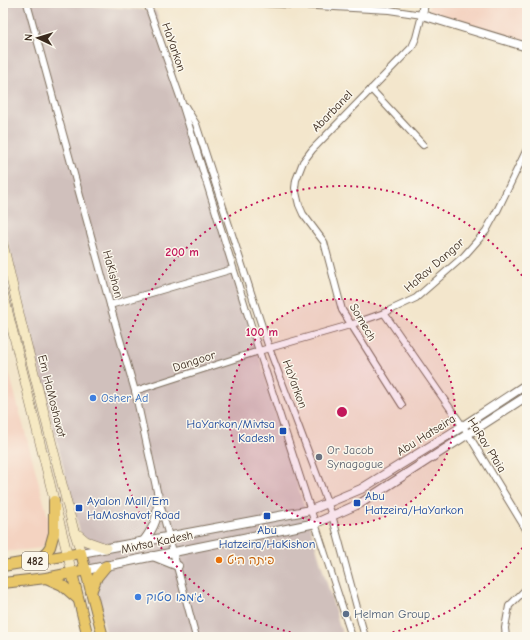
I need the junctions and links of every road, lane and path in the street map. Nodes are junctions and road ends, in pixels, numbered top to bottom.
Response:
1 (27, 3) edge
2 (147, 3) edge
3 (262, 3) edge
4 (424, 3) edge
5 (422, 15) junction
6 (527, 47) edge
7 (371, 89) junction
8 (180, 97) junction
9 (423, 145) dead end
10 (527, 149) edge
11 (324, 242) joint
12 (3, 244) edge
13 (233, 269) junction
14 (3, 292) edge
15 (110, 305) junction
16 (384, 313) junction
17 (350, 325) junction
18 (269, 348) junction
19 (259, 351) junction
20 (527, 384) edge
21 (135, 391) junction
22 (527, 396) edge
23 (402, 405) dead end
24 (463, 426) junction
25 (468, 434) junction
26 (158, 496) junction
27 (54, 501) junction
28 (327, 503) junction
29 (311, 510) junction
30 (332, 516) junction
31 (316, 522) junction
32 (74, 531) junction
33 (527, 531) edge
34 (170, 536) junction
35 (143, 542) junction
36 (106, 548) junction
37 (174, 551) junction
38 (81, 553) junction
39 (68, 556) junction
40 (152, 556) junction
41 (41, 560) junction
42 (3, 566) edge
43 (106, 566) junction
44 (178, 566) junction
45 (86, 570) junction
46 (72, 573) junction
47 (46, 578) junction
48 (3, 583) edge
49 (527, 588) edge
50 (91, 592) junction
51 (78, 599) junction
52 (88, 637) edge
53 (103, 637) edge
54 (196, 637) edge
55 (352, 637) edge
56 (365, 637) edge
57 (506, 637) edge

1 - 15 street, HaKishon
2 - 8 street, HaYarkon
3 - 5 street
4 - 5 street, Abarbanel
5 - 6 street
5 - 7 street, Abarbanel
7 - 9 street
7 - 11 street, Abarbanel
8 - 13 street, HaYarkon
8 - 18 street, HaYarkon
10 - 16 street, HaRav Dangor
11 - 17 street, Somech
12 - 32 main road, Em HaMoshavot
13 - 15 street
13 - 19 street, HaYarkon
14 - 27 main road, Em HaMoshavot
15 - 21 street, HaKishon
16 - 17 street, HaRav Dangor
16 - 24 street, HaRav Ptaia
17 - 18 street, HaRav Dangor
17 - 23 street, Somech
18 - 19 street, HaRav Dangor
18 - 28 street, HaYarkon
19 - 21 street, Dangoor
19 - 29 street, HaYarkon
20 - 24 street, Abu Hatseira
21 - 26 street, HaKishon
22 - 25 street, Abu Hatseira
24 - 25 street, HaRav Ptaia
24 - 28 street, Abu Hatseira
25 - 30 street, Abu Hatseira
25 - 33 street, HaRav Ptaia
26 - 34 street, HaKishon
26 - 35 street
27 - 39 main road, Em HaMoshavot
27 - 41 main road
28 - 29 street, Abu Hatseira
28 - 30 street, HaYarkon
29 - 31 street, HaYarkon
29 - 34 street, Mivtsa Kadesh
30 - 31 street, Abu Hatseira
30 - 56 street, HaYarkon
31 - 37 street, Mivtsa Kadesh
31 - 55 street, HaYarkon
32 - 36 main road
32 - 38 main road, Em HaMoshavot
34 - 35 street, Mivtsa Kadesh
34 - 37 street, HaKishon
35 - 36 street, Mivtsa Kadesh
36 - 38 street, Mivtsa Kadesh
37 - 40 street, Mivtsa Kadesh
37 - 44 street, HaKishon
38 - 39 main road, Mivtsa Kadesh / 482
38 - 45 main road
39 - 41 main road, Mivtsa Kadesh / 482
39 - 46 main road, Em HaMoshavot
40 - 43 street, Mivtsa Kadesh
40 - 44 street
41 - 42 main road, Mivtsa Kadesh / 482
43 - 45 street, Mivtsa Kadesh
43 - 50 main road
44 - 54 street, HaKishon
45 - 46 main road, Mivtsa Kadesh / 482
45 - 50 main road
46 - 47 main road, Mivtsa Kadesh / 482
46 - 51 main road
47 - 48 main road, Mivtsa Kadesh / 482
47 - 51 main road
49 - 57 street
50 - 53 main road
51 - 52 main road

